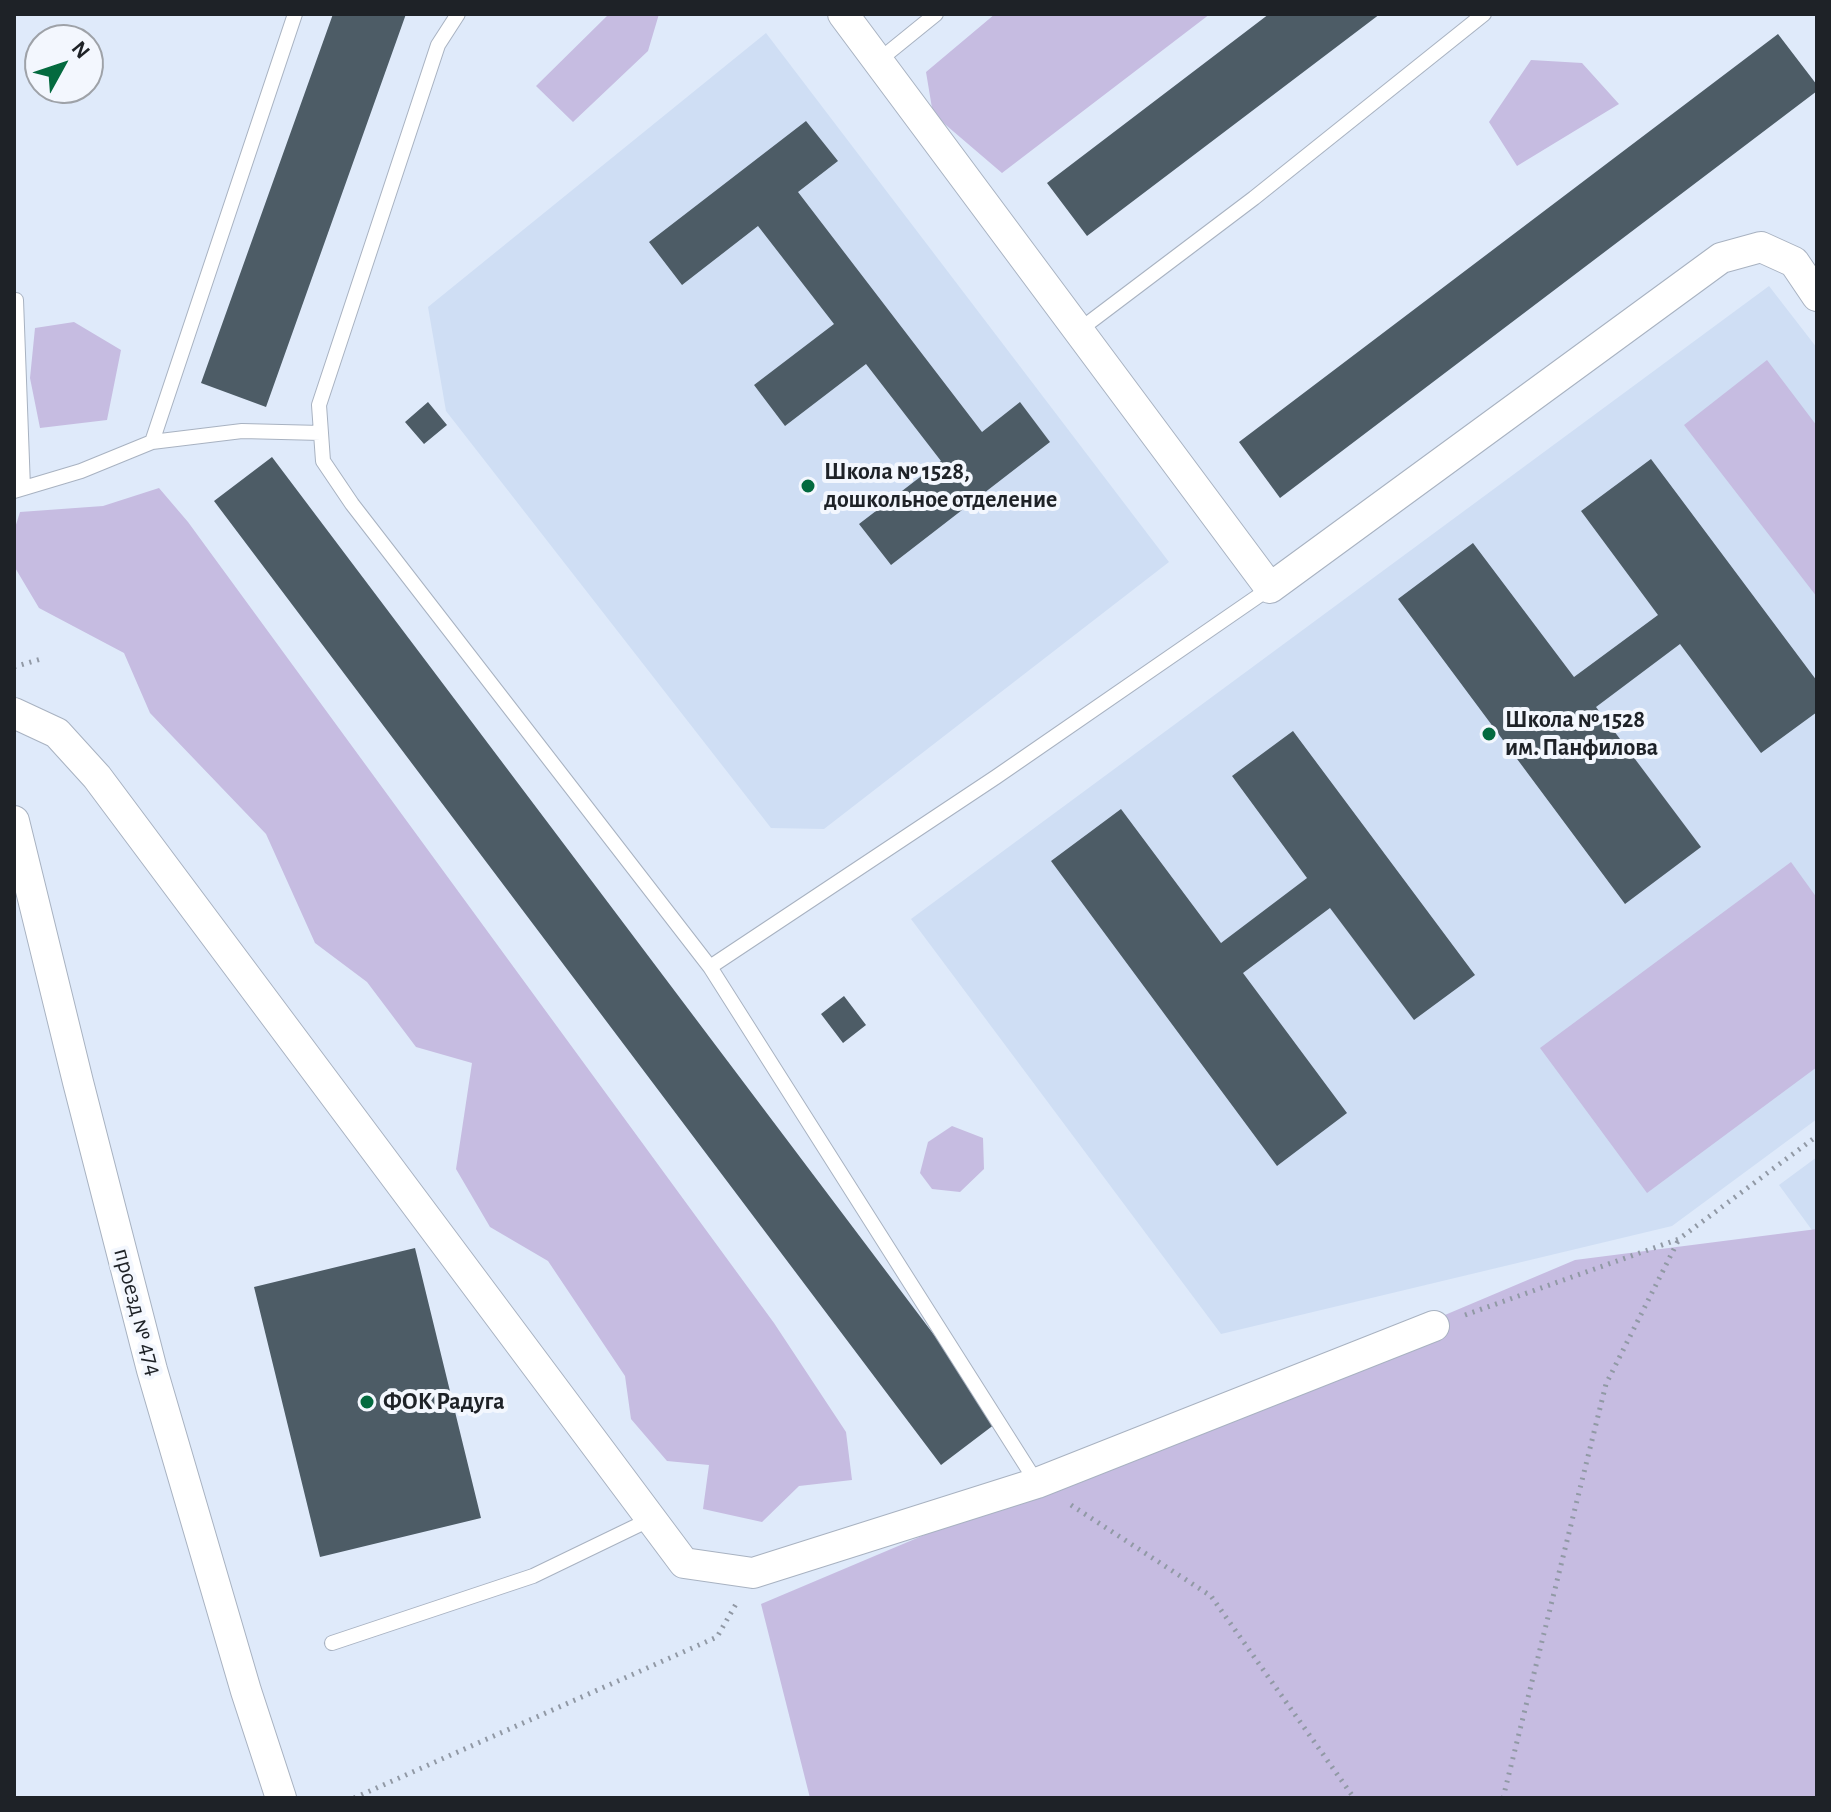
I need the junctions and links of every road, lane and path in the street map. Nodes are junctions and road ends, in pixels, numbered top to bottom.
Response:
1 (295, 14) edge
2 (843, 14) edge
3 (936, 14) edge
4 (1484, 14) edge
5 (456, 15) edge
6 (878, 61) junction
7 (1817, 296) edge
8 (16, 300) dead end
9 (1078, 331) junction
10 (321, 433) junction
11 (152, 442) junction
12 (18, 489) edge
13 (1270, 588) junction
14 (41, 659) dead end
15 (14, 667) edge
16 (14, 713) edge
17 (14, 821) edge
18 (710, 967) junction
19 (1817, 1136) edge
20 (1679, 1239) junction
21 (1434, 1326) joint
22 (1037, 1483) junction
23 (651, 1519) junction
24 (753, 1573) junction
25 (332, 1643) dead end
26 (281, 1798) edge
27 (354, 1798) edge
28 (1354, 1798) edge
29 (1503, 1798) edge

1 - 11 lane
2 - 6 street
3 - 6 lane
4 - 9 lane
5 - 10 lane
6 - 9 street
7 - 13 street
8 - 12 lane
9 - 13 street
10 - 11 lane
10 - 18 lane
11 - 12 lane
13 - 18 lane
14 - 15 path
16 - 23 street
17 - 26 street, проезд № 474
18 - 22 lane
19 - 20 path
20 - 21 path
20 - 29 path
21 - 22 street
22 - 24 street
22 - 28 path
23 - 24 street
23 - 25 lane
24 - 27 path

